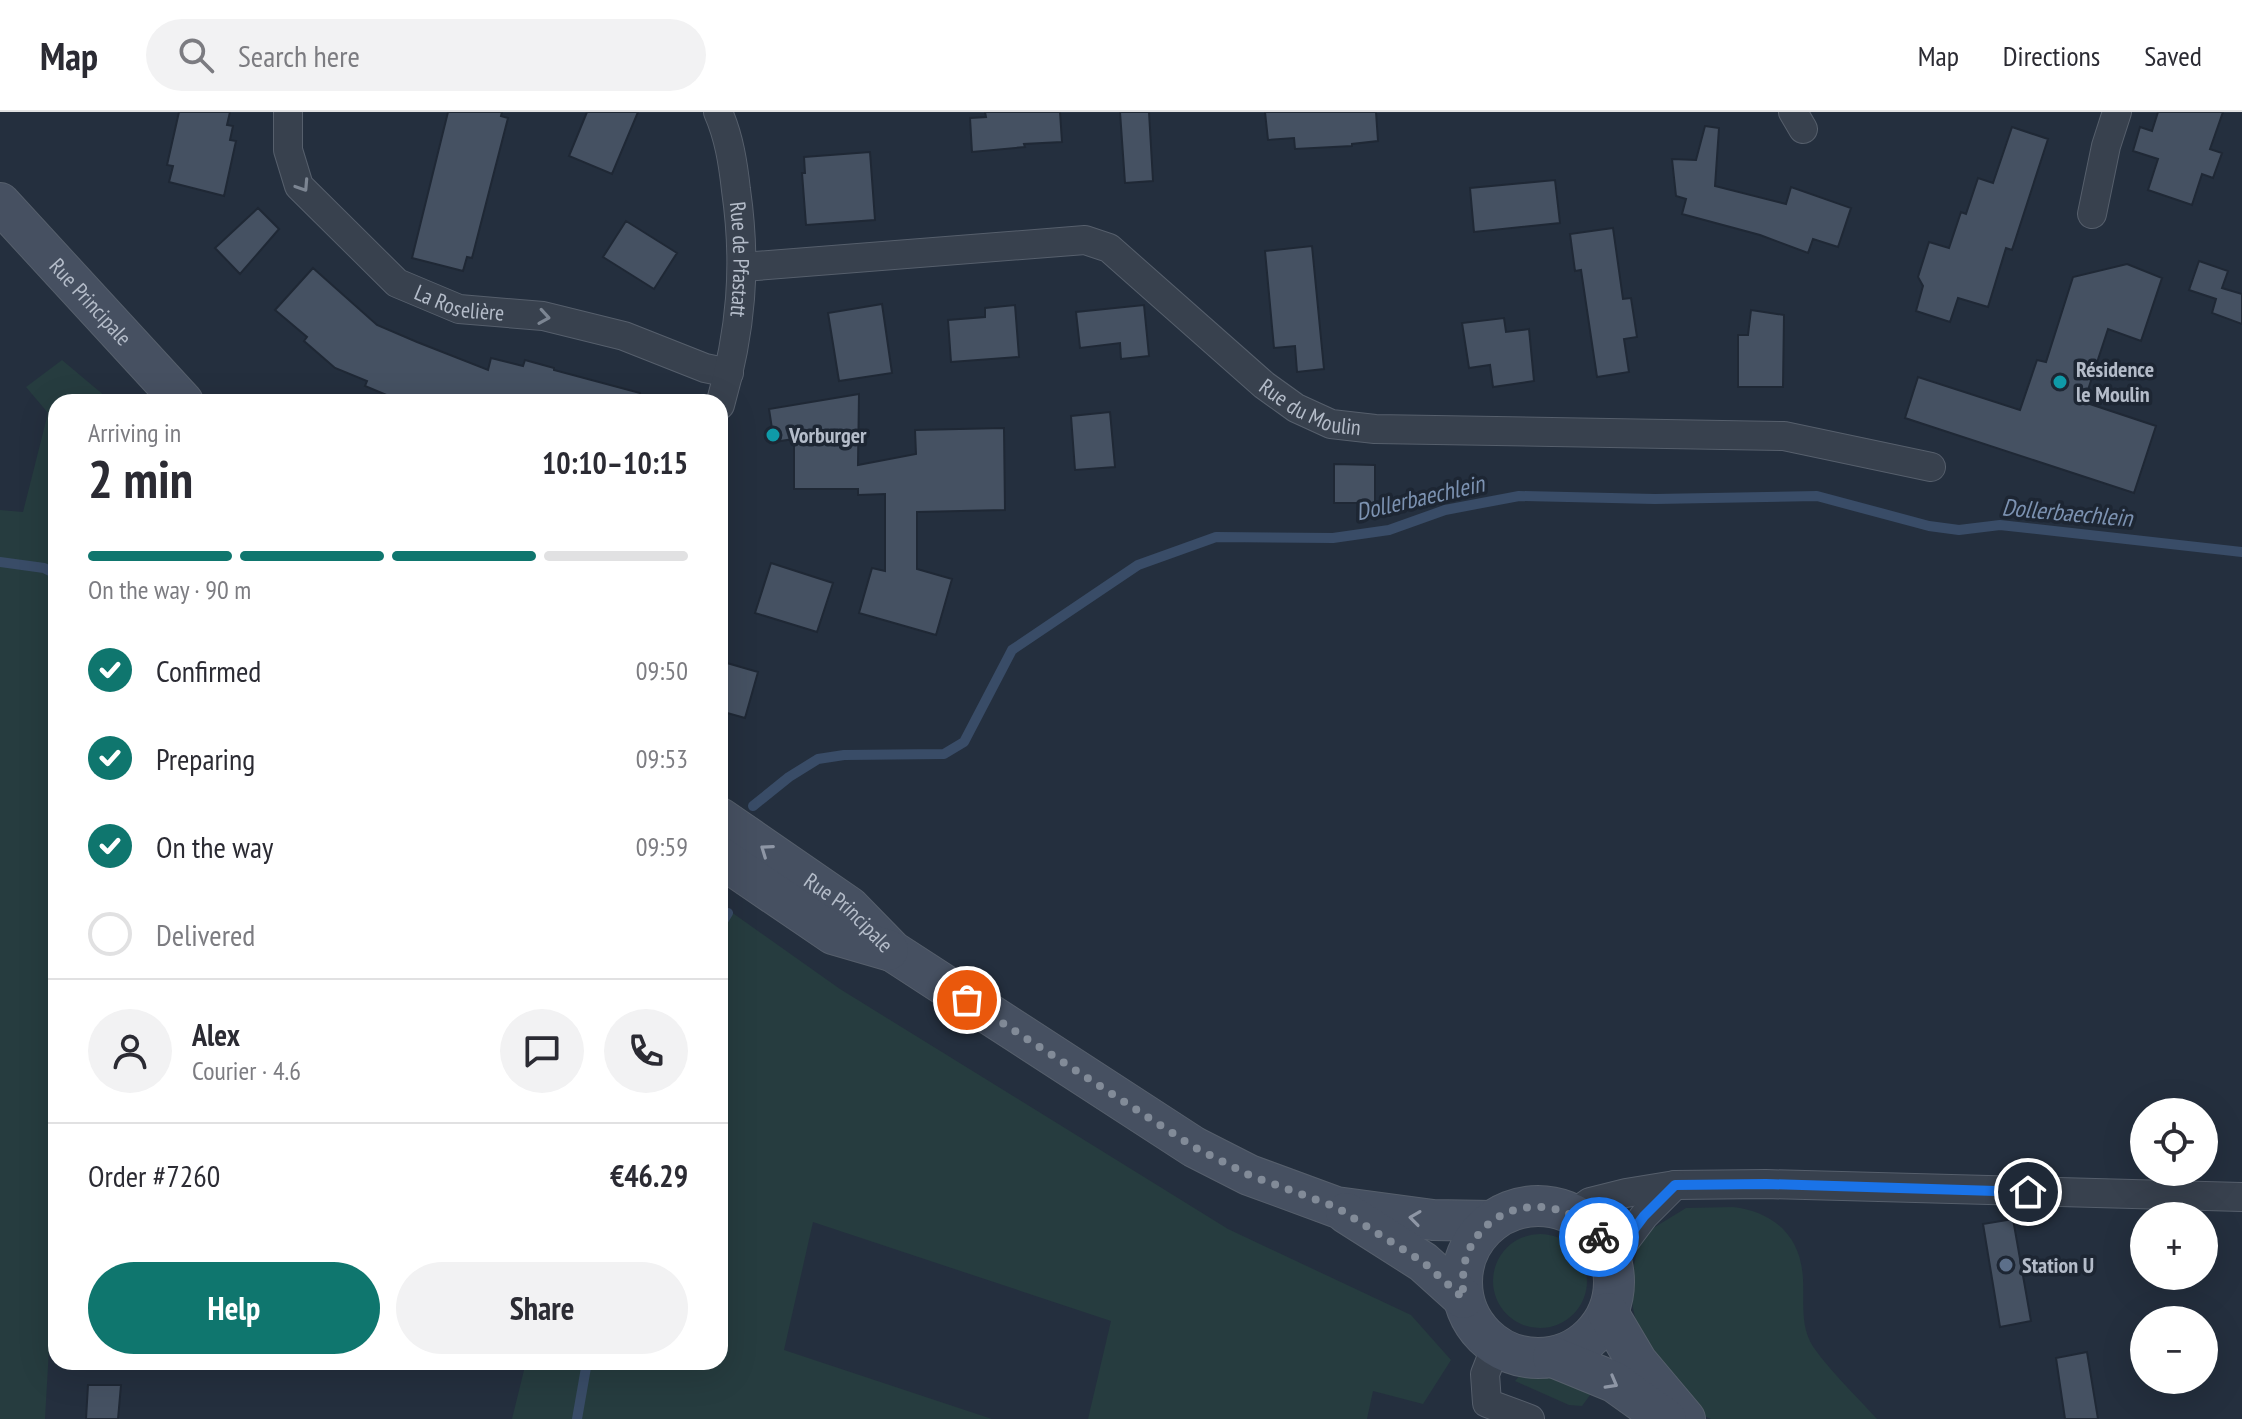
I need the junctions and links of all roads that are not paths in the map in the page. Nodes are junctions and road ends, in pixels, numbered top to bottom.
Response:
1 (288, 112) edge
2 (718, 112) edge
3 (2117, 112) edge
4 (0, 203) edge
5 (2092, 214) dead end
6 (743, 267) junction
7 (729, 373) junction
8 (177, 394) edge
9 (723, 394) edge
10 (1931, 467) dead end
11 (728, 824) edge
12 (728, 862) edge
13 (892, 951) junction
14 (1675, 1185) junction
15 (2242, 1197) edge
16 (1336, 1207) junction
17 (1573, 1214) junction
18 (1492, 1221) junction
19 (1611, 1260) junction
20 (1463, 1298) junction
21 (1608, 1313) junction
22 (1496, 1346) junction
23 (1553, 1357) junction
24 (1530, 1419) edge
25 (1666, 1419) edge
26 (1685, 1419) edge

1 -> 7 street, La Roselière
2 - 6 street, Rue de Pfastatt
3 - 5 street
4 - 8 main road, Rue Principale
6 - 7 street, Rue de Pfastatt
6 - 10 street, Rue du Moulin
7 - 9 street, Rue de Pfastatt
13 -> 11 main road, Rue Principale
12 - 13 main road, Rue Principale
13 - 16 main road
14 - 15 street
14 - 17 street
14 - 19 street
18 -> 16 main road
16 - 20 main road
17 - 18 main road
17 - 19 main road
18 - 20 main road
19 - 21 main road
20 - 22 main road
21 - 23 main road
21 - 26 main road
22 - 23 main road
22 - 24 street
23 -> 25 main road

